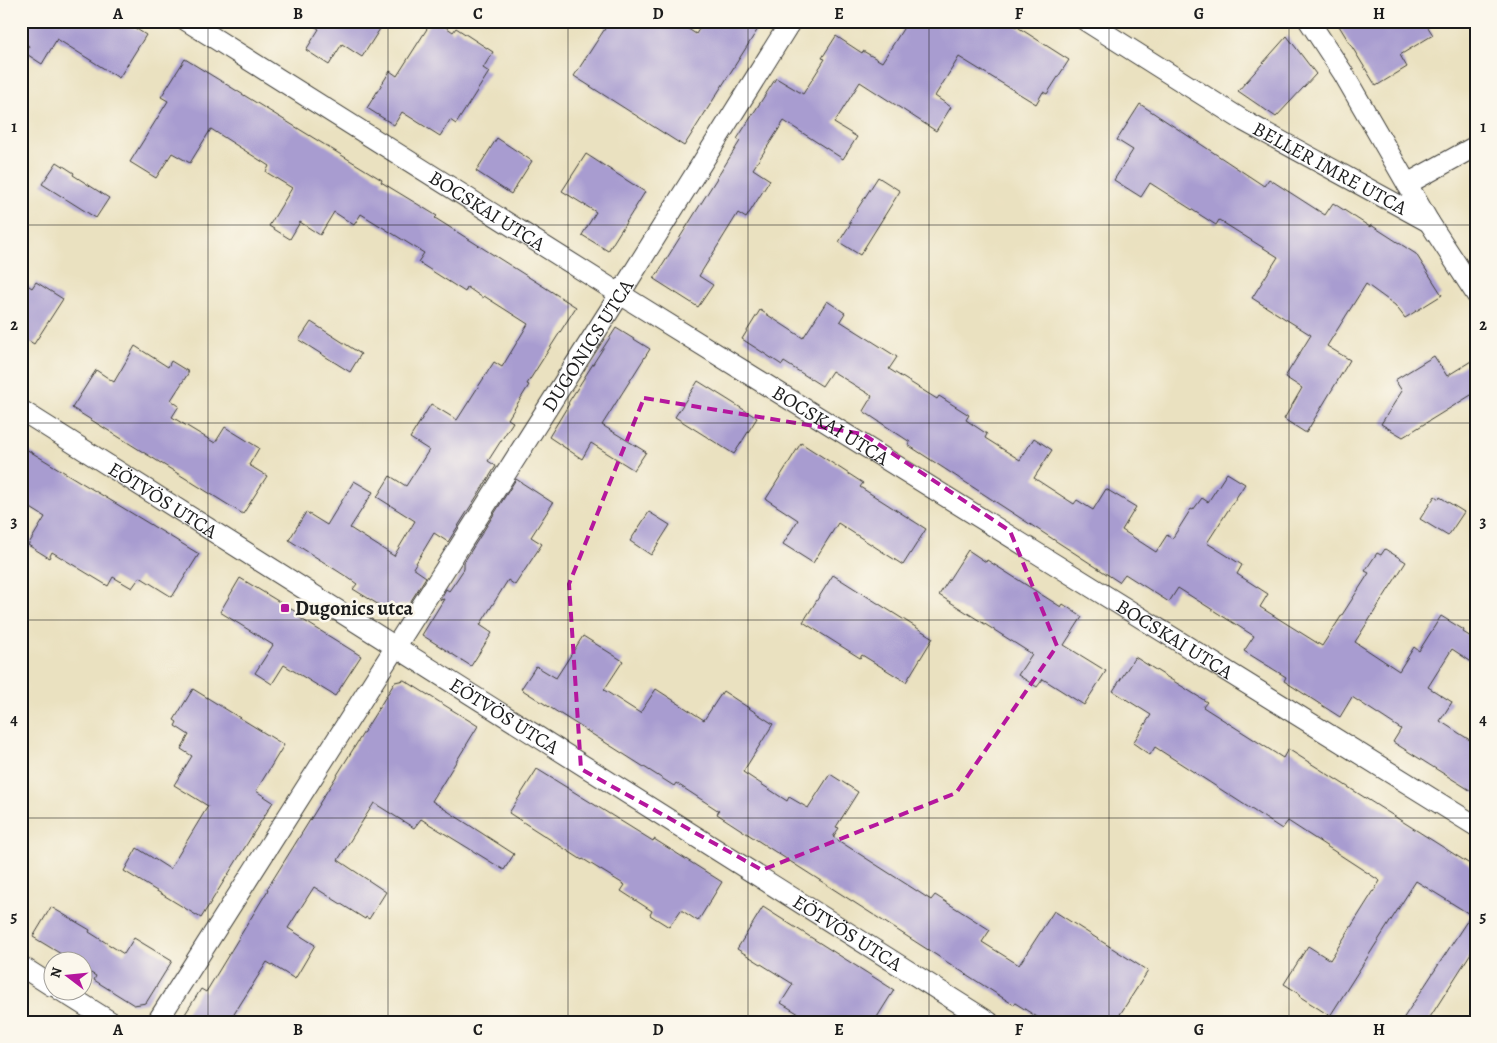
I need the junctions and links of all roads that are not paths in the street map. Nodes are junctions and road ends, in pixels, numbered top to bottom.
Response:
1 (187, 21) edge
2 (791, 21) edge
3 (1086, 21) edge
4 (1309, 21) edge
5 (1476, 146) edge
6 (1407, 184) junction
7 (1429, 222) junction
8 (620, 294) junction
9 (1476, 294) edge
10 (21, 410) edge
11 (397, 646) junction
12 (1476, 826) edge
13 (21, 966) edge
14 (42, 980) edge
15 (76, 1000) edge
16 (111, 1022) edge
17 (157, 1022) edge
18 (989, 1022) edge

1 - 8 street, BOCSKAI UTCA
2 - 8 street, DUGONICS UTCA
3 - 7 street, BELLER IMRE UTCA
4 - 6 street, BELLER IMRE UTCA
5 - 6 street
6 - 7 street, BELLER IMRE UTCA
7 - 9 street
8 - 11 street, DUGONICS UTCA
8 - 12 street, BOCSKAI UTCA
10 - 11 street, EÖTVÖS UTCA
11 - 17 street, DUGONICS UTCA
11 - 18 street, EÖTVÖS UTCA
13 - 14 street
15 - 16 street

